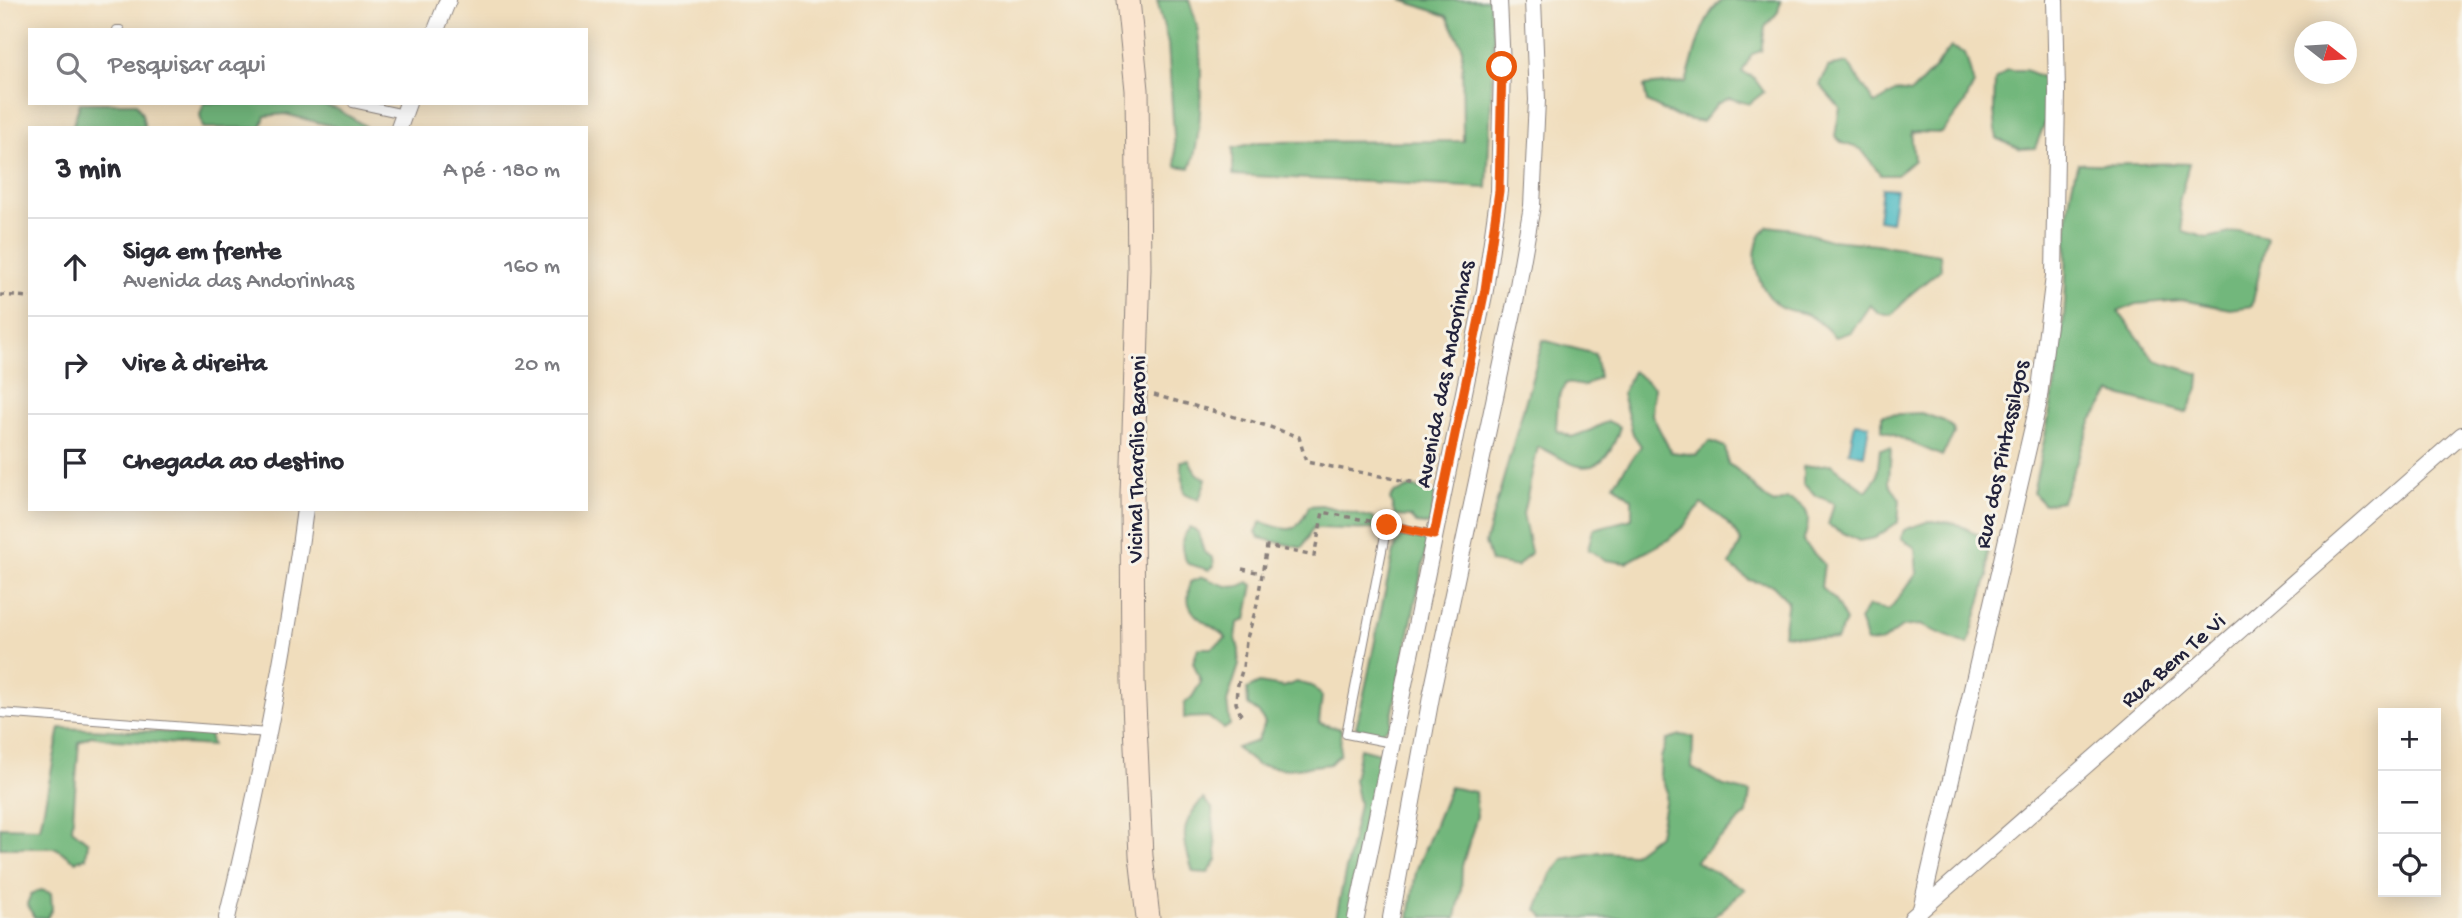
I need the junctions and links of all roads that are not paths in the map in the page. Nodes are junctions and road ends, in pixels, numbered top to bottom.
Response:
1 (448, 0) edge
2 (1128, 0) edge
3 (1499, 0) edge
4 (1533, 0) edge
5 (2055, 0) edge
6 (437, 28) edge
7 (361, 105) edge
8 (403, 115) edge
9 (2462, 435) edge
10 (305, 511) edge
11 (1434, 535) junction
12 (0, 713) edge
13 (268, 733) junction
14 (1392, 743) junction
15 (1917, 914) edge
16 (227, 918) edge
17 (1148, 918) edge
18 (1356, 918) edge
19 (1391, 918) edge

1 - 6 street
2 - 17 main road, Vicinal Tharcílio Baroni
3 - 11 street, Avenida das Andorinhas
4 - 19 street
5 - 15 street, Rua dos Pintassilgos
7 - 8 lane
9 - 15 street, Rua Bem Te Vi
10 - 13 street
11 - 14 street, Avenida das Andorinhas
11 - 14 lane
12 - 13 lane
13 - 16 street
14 - 18 street, Avenida das Andorinhas

